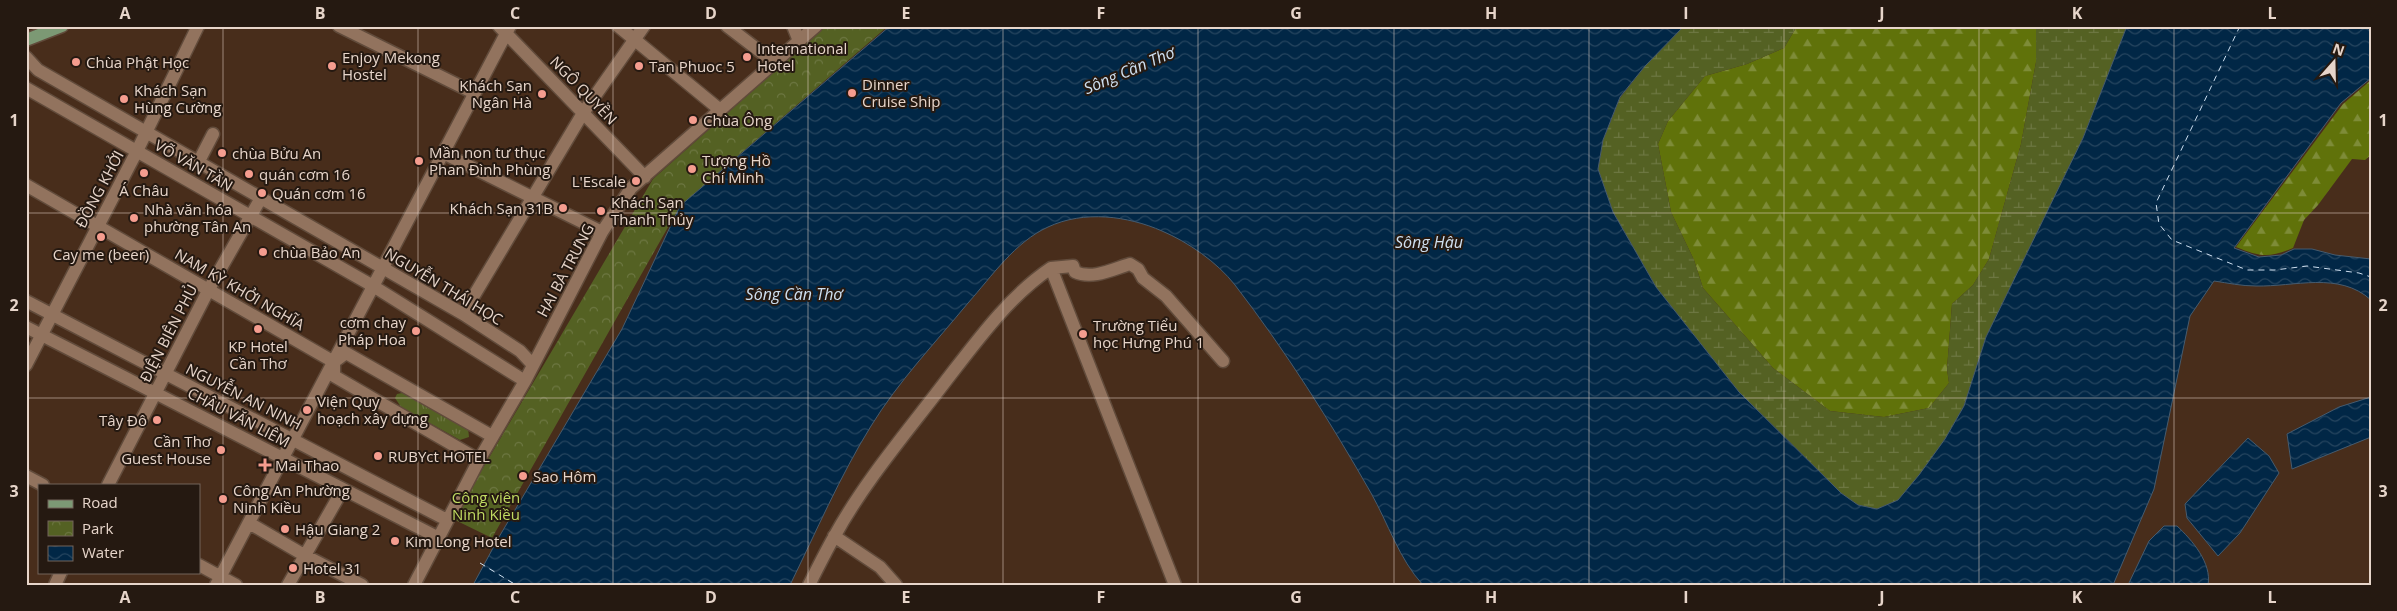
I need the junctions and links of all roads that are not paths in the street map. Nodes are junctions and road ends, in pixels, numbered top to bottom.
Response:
1 (62, 26) edge
2 (198, 26) edge
3 (339, 26) edge
4 (618, 26) edge
5 (644, 26) edge
6 (727, 26) edge
7 (793, 26) edge
8 (816, 26) edge
9 (505, 28) edge
10 (26, 40) edge
11 (635, 40) junction
12 (800, 41) junction
13 (26, 57) edge
14 (775, 63) junction
15 (26, 88) edge
16 (474, 93) junction
17 (719, 109) junction
18 (583, 113) junction
19 (145, 132) junction
20 (213, 134) dead end
21 (137, 151) junction
22 (443, 153) junction
23 (199, 161) junction
24 (645, 177) junction
25 (26, 185) edge
26 (532, 197) junction
27 (261, 198) junction
28 (250, 216) junction
29 (97, 226) junction
30 (602, 232) junction
31 (383, 268) junction
32 (1051, 268) junction
33 (373, 286) junction
34 (209, 289) junction
35 (26, 300) edge
36 (51, 314) junction
37 (463, 314) junction
38 (26, 326) edge
39 (42, 334) junction
40 (334, 362) junction
41 (1223, 362) dead end
42 (26, 365) edge
43 (533, 365) junction
44 (166, 374) junction
45 (525, 381) junction
46 (156, 393) junction
47 (492, 436) junction
48 (293, 439) junction
49 (283, 458) junction
50 (479, 460) junction
51 (26, 476) edge
52 (41, 484) edge
53 (109, 484) edge
54 (343, 489) junction
55 (447, 520) junction
56 (249, 523) junction
57 (834, 536) junction
58 (437, 537) junction
59 (304, 555) junction
60 (200, 566) edge
61 (219, 580) edge
62 (236, 585) edge
63 (288, 585) edge
64 (362, 585) edge
65 (414, 585) edge
66 (809, 585) edge
67 (896, 585) edge
68 (1175, 585) edge

1 - 10 main road
2 - 19 street, ĐỒNG KHỞI
3 - 16 street
4 - 11 street
5 - 11 street
6 - 14 street
7 - 12 street
8 - 12 street, HAI BÀ TRƯNG
9 - 16 street
9 - 18 street, NGÔ QUYỀN
11 - 17 street
11 - 18 street
12 - 14 street, HAI BÀ TRƯNG
13 - 19 street, NGUYỄN THÁI HỌC
14 - 17 street, HAI BÀ TRƯNG
15 - 21 street, VÕ VĂN TẦN
16 - 22 street
17 - 24 street, HAI BÀ TRƯNG
18 - 24 street, NGÔ QUYỀN
18 - 26 street
19 - 21 street, ĐỒNG KHỞI
19 - 23 street, NGUYỄN THÁI HỌC
20 - 23 street
21 - 28 street, VÕ VĂN TẦN
21 - 29 street, ĐỒNG KHỞI
22 - 26 street
22 - 31 street
23 - 27 street, NGUYỄN THÁI HỌC
24 - 30 street, HAI BÀ TRƯNG
25 - 29 street, NAM KỲ KHỞI NGHĨA
26 - 30 street
26 - 37 street
27 - 28 street, ĐIỆN BIÊN PHỦ
27 - 31 street, NGUYỄN THÁI HỌC
28 - 33 street, VÕ VĂN TẦN
28 - 34 street, ĐIỆN BIÊN PHỦ
29 - 34 street, NAM KỲ KHỞI NGHĨA
29 - 36 street, ĐỒNG KHỞI
30 - 43 street, HAI BÀ TRƯNG
31 - 33 street
31 - 37 street, NGUYỄN THÁI HỌC
32 - 41 street
32 - 57 street
32 - 68 street
33 - 40 street
33 - 45 street, VÕ VĂN TẦN
34 - 40 street, NAM KỲ KHỞI NGHĨA
34 - 44 street, ĐIỆN BIÊN PHỦ
35 - 36 street, NGUYỄN AN NINH
36 - 39 street, ĐỒNG KHỞI
36 - 44 street, NGUYỄN AN NINH
37 - 43 street, NGUYỄN THÁI HỌC
38 - 39 street, CHÂU VĂN LIÊM
39 - 42 street, ĐỒNG KHỞI
39 - 46 street, CHÂU VĂN LIÊM
40 - 47 street
40 - 48 street
40 - 50 street
43 - 45 street, HAI BÀ TRƯNG
44 - 46 street, ĐIỆN BIÊN PHỦ
44 - 48 street, NGUYỄN AN NINH
45 - 47 street, HAI BÀ TRƯNG
46 - 49 street, CHÂU VĂN LIÊM
46 - 53 street, ĐIỆN BIÊN PHỦ
47 - 50 street, HAI BÀ TRƯNG
48 - 49 street
48 - 55 street, NGUYỄN AN NINH
49 - 54 street, CHÂU VĂN LIÊM
49 - 56 street
50 - 55 street, HAI BÀ TRƯNG
51 - 52 street
54 - 58 street, CHÂU VĂN LIÊM
54 - 59 street
55 - 58 street, HAI BÀ TRƯNG
56 - 59 street
56 - 61 street
57 - 66 street
57 - 67 street
58 - 65 street, HAI BÀ TRƯNG
59 - 63 street
59 - 64 street
60 - 61 street
61 - 62 street

